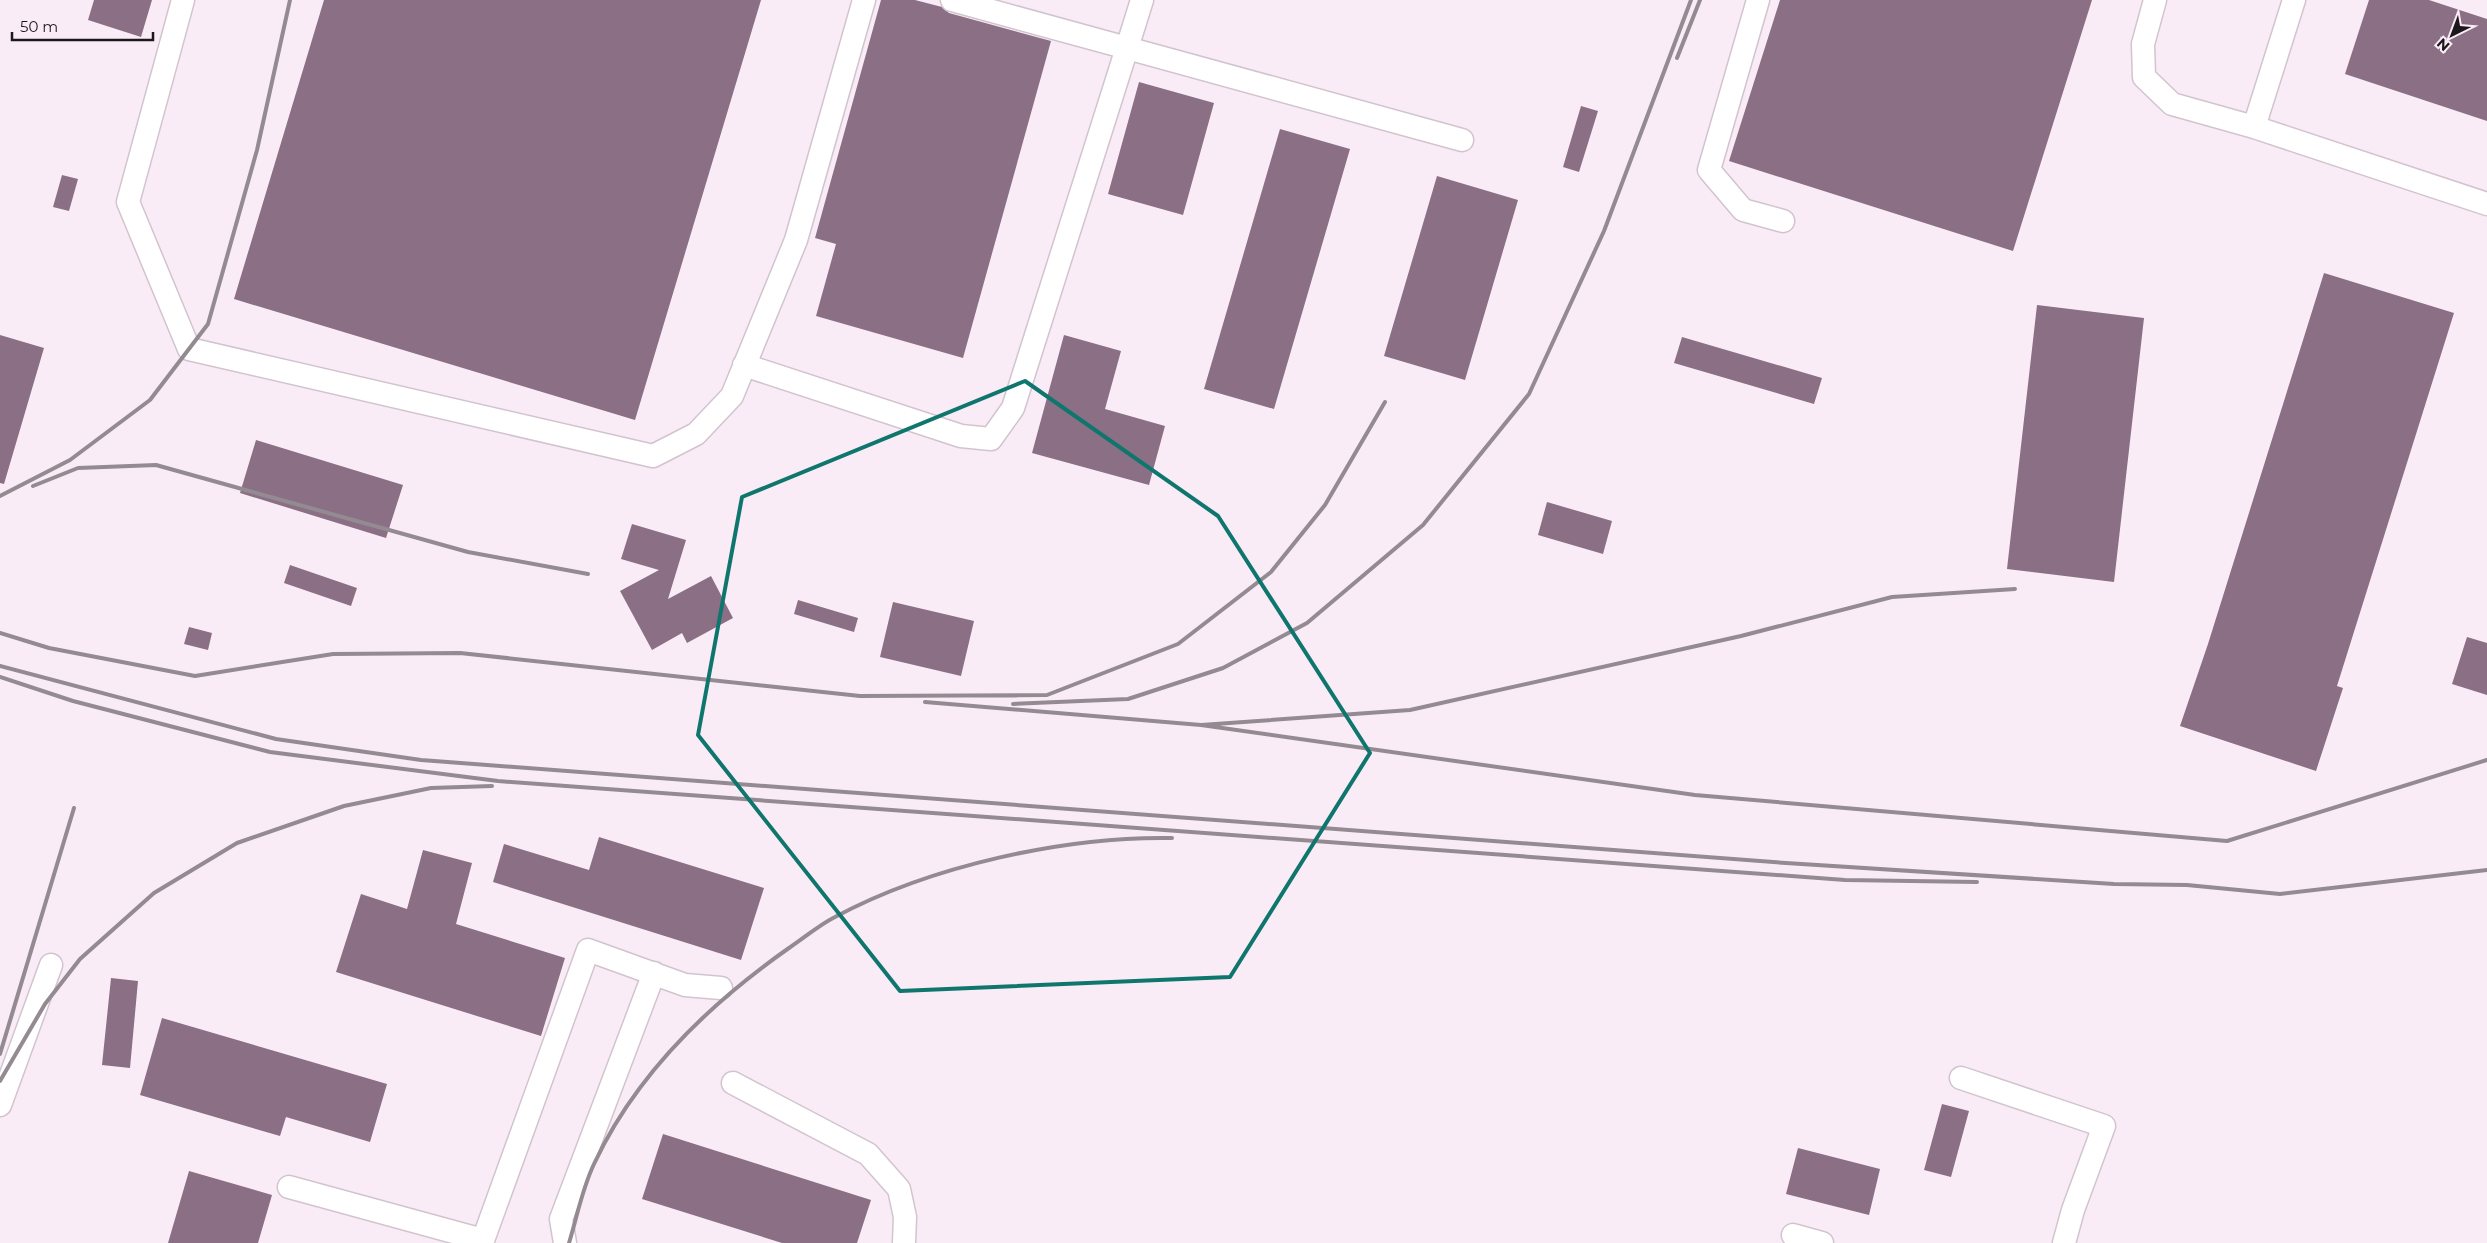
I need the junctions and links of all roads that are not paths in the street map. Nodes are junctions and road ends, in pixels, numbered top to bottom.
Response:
1 (183, 0) edge
2 (864, 0) edge
3 (952, 0) edge
4 (1142, 0) edge
5 (1758, 0) edge
6 (2155, 0) edge
7 (2294, 0) edge
8 (1126, 48) junction
9 (2254, 127) junction
10 (1462, 140) dead end
11 (2487, 204) edge
12 (1783, 221) dead end
13 (744, 365) junction
14 (51, 965) dead end
15 (654, 973) junction
16 (721, 988) dead end
17 (1960, 1078) dead end
18 (733, 1083) dead end
19 (0, 1105) edge
20 (289, 1187) dead end
21 (1793, 1235) dead end
22 (482, 1242) edge
23 (564, 1243) edge
24 (904, 1243) edge
25 (1822, 1243) edge
26 (2064, 1243) edge

1 - 13 lane
2 - 13 lane
3 - 8 lane
4 - 8 lane
5 - 12 lane
6 - 9 lane
7 - 9 lane
8 - 10 lane
8 - 13 lane
9 - 11 lane
14 - 19 lane
15 - 16 lane
15 - 22 lane
15 - 23 lane
17 - 26 lane
18 - 24 lane
20 - 22 lane
21 - 25 lane

